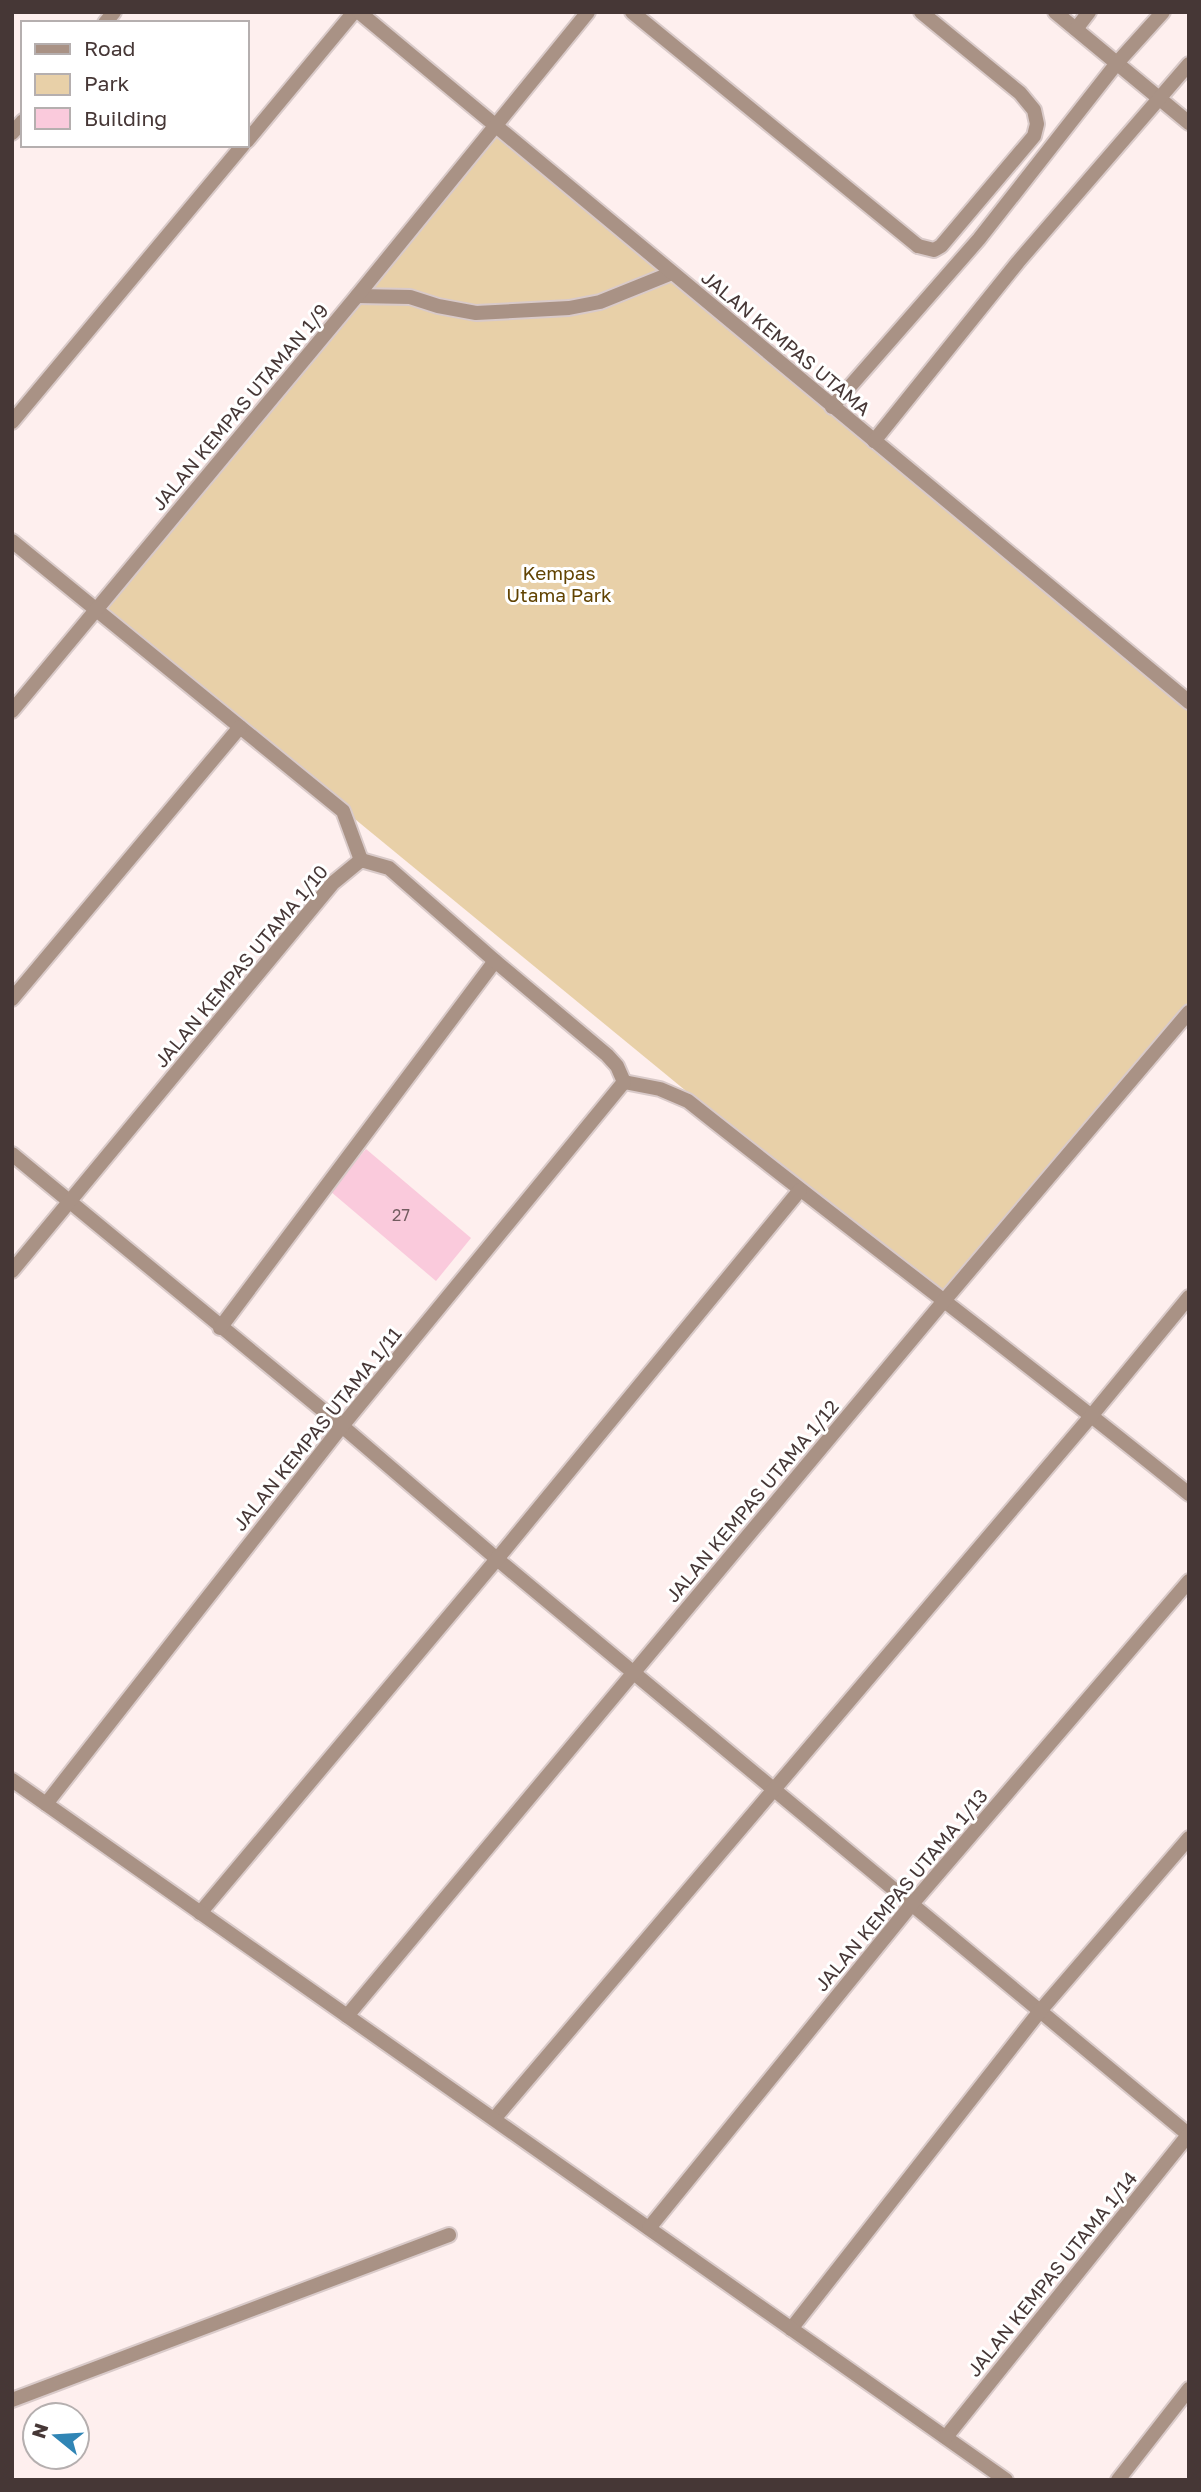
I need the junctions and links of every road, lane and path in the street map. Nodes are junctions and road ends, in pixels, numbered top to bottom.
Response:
1 (357, 12) edge
2 (588, 12) edge
3 (632, 12) edge
4 (921, 12) edge
5 (1055, 12) edge
6 (1089, 12) edge
7 (1163, 12) edge
8 (1076, 29) junction
9 (1117, 63) junction
10 (1189, 64) edge
11 (1158, 99) junction
12 (1189, 123) edge
13 (495, 126) junction
14 (248, 140) edge
15 (241, 147) edge
16 (672, 273) junction
17 (357, 296) junction
18 (832, 407) junction
19 (12, 422) edge
20 (874, 441) junction
21 (12, 541) edge
22 (98, 608) junction
23 (1189, 702) edge
24 (12, 711) edge
25 (240, 727) junction
26 (361, 860) junction
27 (495, 961) junction
28 (12, 999) edge
29 (1189, 1012) edge
30 (624, 1082) junction
31 (12, 1154) edge
32 (800, 1190) junction
33 (70, 1202) junction
34 (12, 1272) edge
35 (1189, 1297) edge
36 (943, 1302) junction
37 (220, 1328) junction
38 (1092, 1415) junction
39 (342, 1426) junction
40 (1189, 1494) edge
41 (497, 1559) junction
42 (1189, 1581) edge
43 (633, 1672) junction
44 (12, 1780) edge
45 (774, 1789) junction
46 (46, 1804) junction
47 (1189, 1839) edge
48 (912, 1905) junction
49 (201, 1913) junction
50 (1040, 2011) junction
51 (347, 2016) junction
52 (494, 2119) junction
53 (1189, 2134) edge
54 (649, 2228) junction
55 (449, 2235) dead end
56 (792, 2329) junction
57 (1189, 2389) edge
58 (12, 2400) edge
59 (946, 2437) junction
60 (1006, 2480) edge
61 (1118, 2480) edge

1 - 13 street, JALAN KEMPAS UTAMA
1 - 14 street
2 - 13 street, JALAN KEMPAS UTAMAN 1/9
3 - 4 street
5 - 8 street
6 - 8 street
7 - 9 street
8 - 9 street
9 - 11 street
9 - 18 street
10 - 11 street
11 - 12 street
11 - 20 street
13 - 16 street, JALAN KEMPAS UTAMA
13 - 17 street, JALAN KEMPAS UTAMAN 1/9
15 - 19 street
16 - 17 street
16 - 18 street, JALAN KEMPAS UTAMA
17 - 22 street, JALAN KEMPAS UTAMAN 1/9
18 - 20 street, JALAN KEMPAS UTAMA
20 - 23 street, JALAN KEMPAS UTAMA
21 - 22 street
22 - 24 street, JALAN KEMPAS UTAMAN 1/9
22 - 25 street
25 - 26 street
25 - 28 street
26 - 27 street
26 - 33 street, JALAN KEMPAS UTAMA 1/10
27 - 30 street
27 - 37 street
29 - 36 street, JALAN KEMPAS UTAMA 1/12
30 - 32 street
30 - 39 street, JALAN KEMPAS UTAMA 1/11
31 - 33 street
32 - 36 street
32 - 41 street
33 - 34 street, JALAN KEMPAS UTAMA 1/10
33 - 37 street
35 - 38 street
36 - 38 street
36 - 43 street, JALAN KEMPAS UTAMA 1/12
37 - 39 street
38 - 40 street
38 - 45 street
39 - 41 street
39 - 46 street, JALAN KEMPAS UTAMA 1/11
41 - 43 street
41 - 49 street
42 - 48 street, JALAN KEMPAS UTAMA 1/13
43 - 45 street
43 - 51 street, JALAN KEMPAS UTAMA 1/12
44 - 46 street
45 - 48 street
45 - 52 street
46 - 49 street
47 - 50 street
48 - 50 street
48 - 54 street, JALAN KEMPAS UTAMA 1/13
49 - 51 street
50 - 53 street
50 - 56 street
51 - 52 street
52 - 54 street
53 - 59 street, JALAN KEMPAS UTAMA 1/14
54 - 56 street
55 - 58 street
56 - 59 street
57 - 61 street
59 - 60 street

